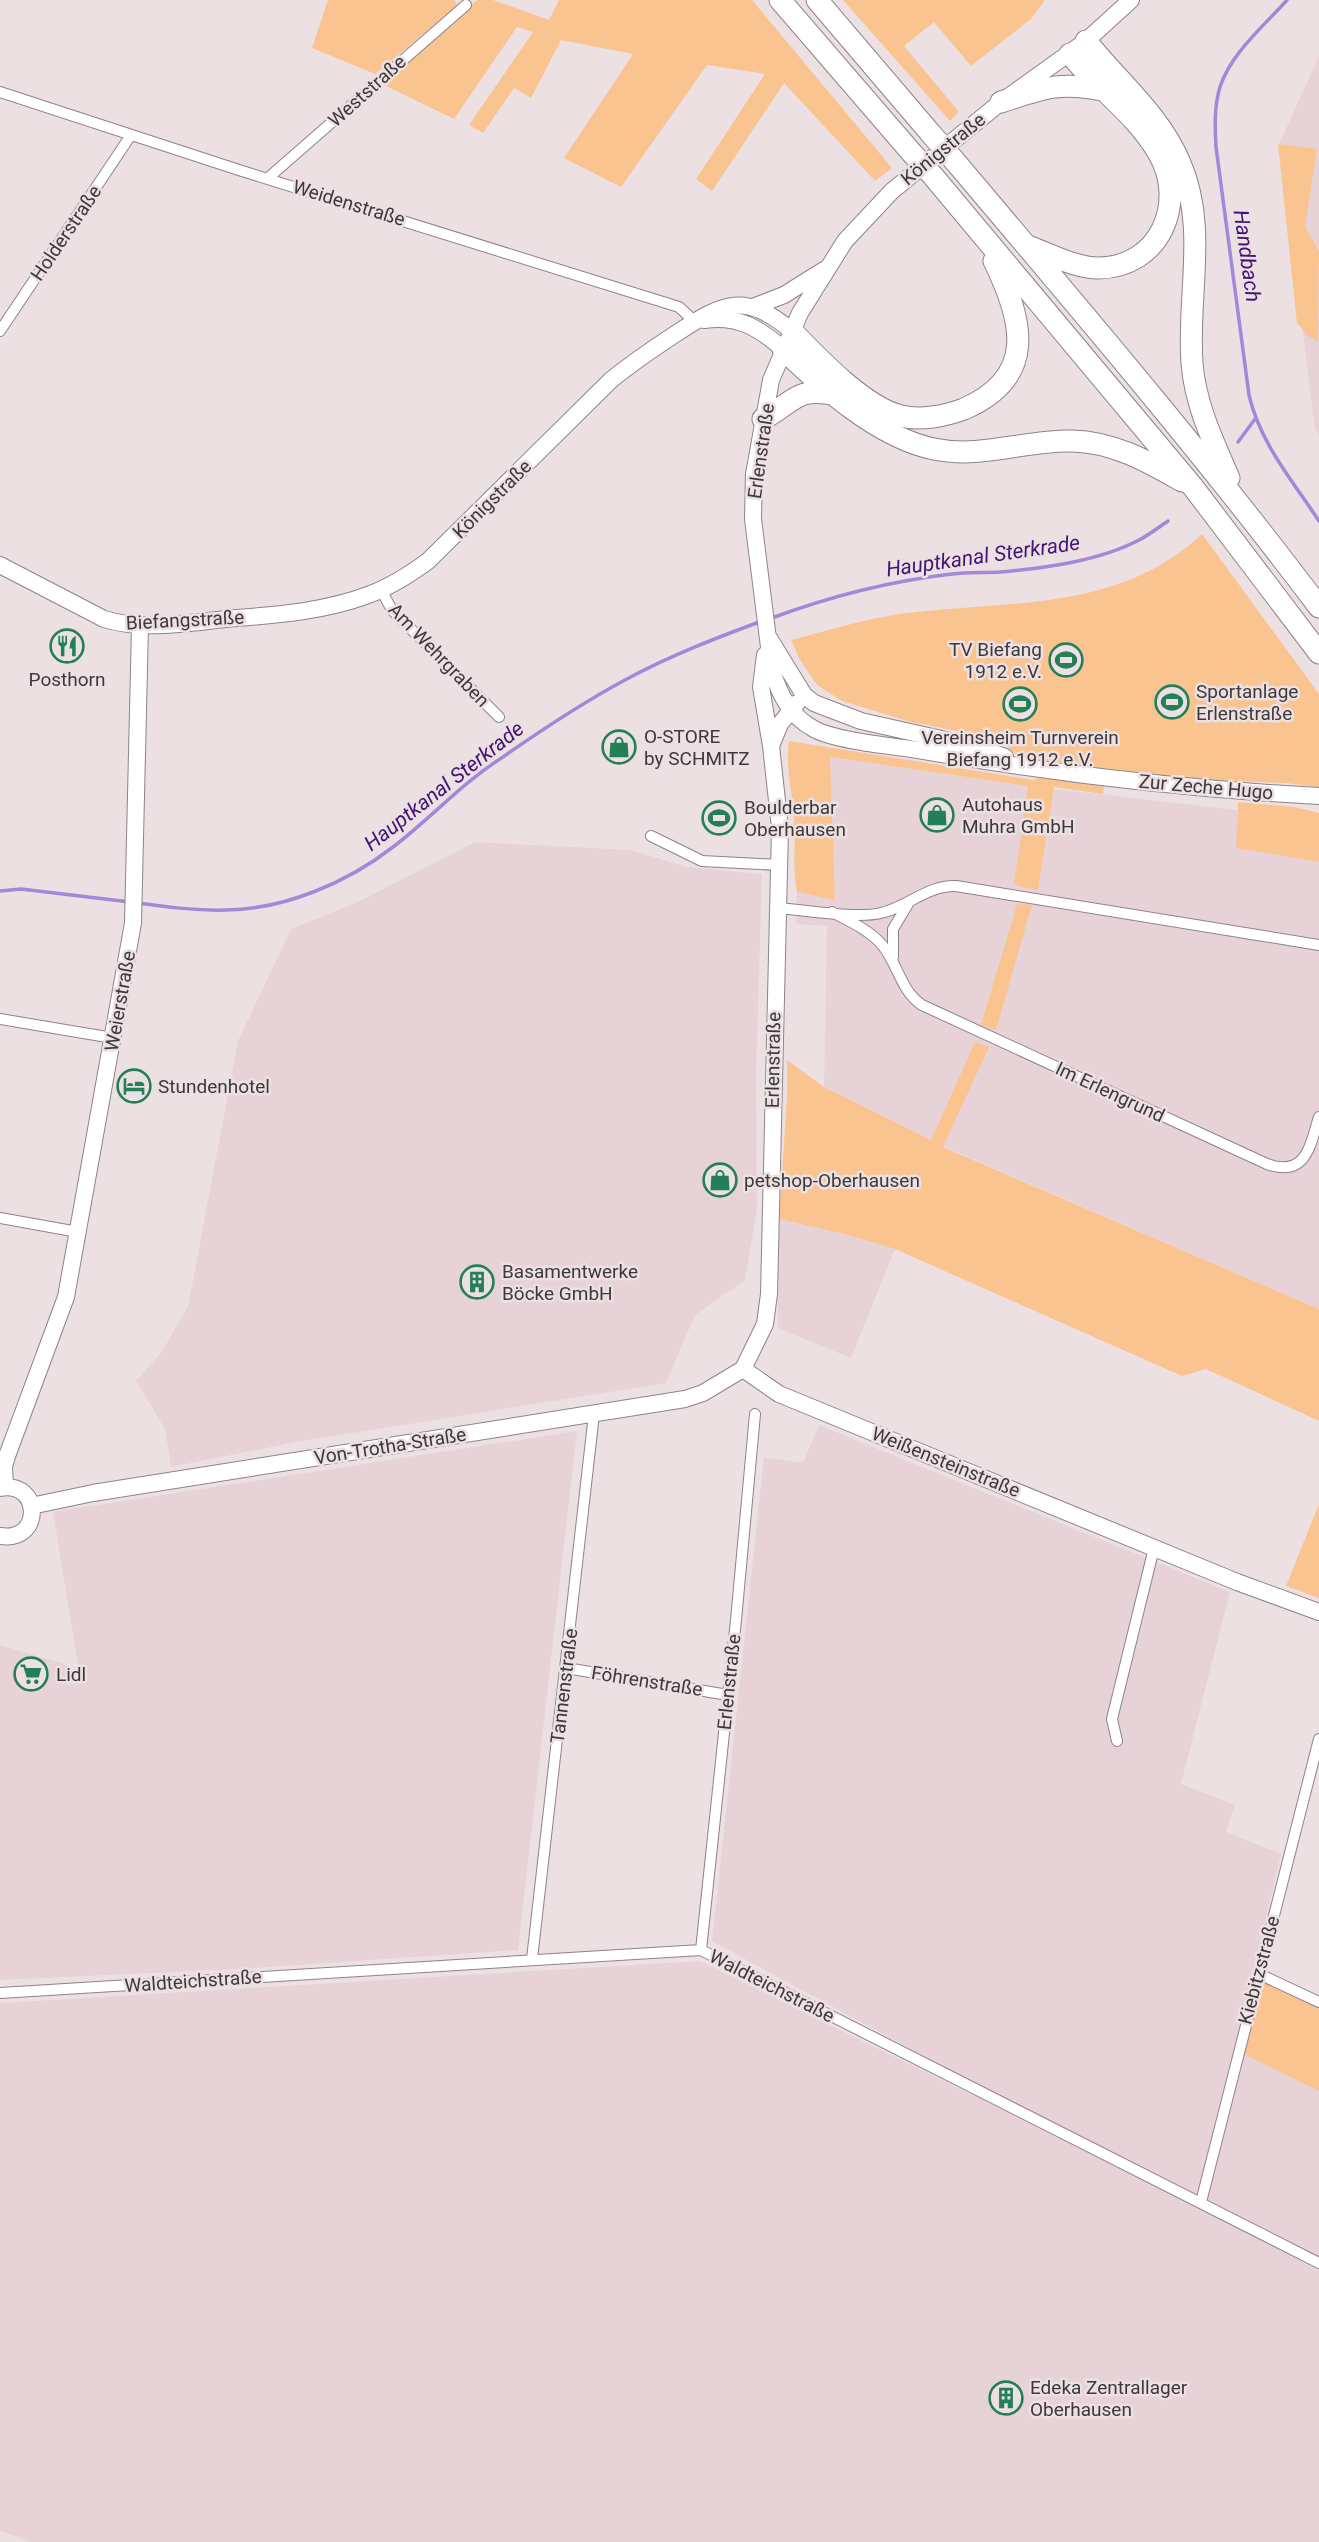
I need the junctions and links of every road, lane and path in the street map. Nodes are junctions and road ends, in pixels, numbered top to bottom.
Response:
1 (780, 0) edge
2 (817, 0) edge
3 (1131, 0) edge
4 (466, 5) dead end
5 (1078, 48) junction
6 (1102, 90) junction
7 (0, 92) edge
8 (1001, 102) junction
9 (131, 135) junction
10 (268, 178) junction
11 (979, 231) junction
12 (1026, 245) junction
13 (826, 269) junction
14 (753, 307) junction
15 (694, 321) junction
16 (0, 331) edge
17 (788, 340) junction
18 (838, 396) junction
19 (763, 419) junction
20 (1193, 487) junction
21 (1240, 503) junction
22 (0, 565) edge
23 (381, 590) junction
24 (1319, 607) edge
25 (140, 625) junction
26 (769, 638) junction
27 (1319, 653) edge
28 (804, 695) junction
29 (791, 710) junction
30 (499, 717) dead end
31 (772, 746) junction
32 (1051, 770) junction
33 (1319, 796) edge
34 (651, 835) dead end
35 (779, 865) junction
36 (910, 902) junction
37 (778, 908) junction
38 (832, 912) junction
39 (1319, 945) edge
40 (894, 964) junction
41 (0, 1019) edge
42 (113, 1038) junction
43 (1319, 1117) edge
44 (0, 1218) edge
45 (78, 1232) junction
46 (743, 1369) junction
47 (594, 1414) junction
48 (755, 1414) dead end
49 (2, 1488) edge
50 (31, 1506) junction
51 (0, 1536) edge
52 (1154, 1549) junction
53 (1319, 1612) edge
54 (566, 1668) junction
55 (728, 1695) junction
56 (1319, 1739) edge
57 (1117, 1741) dead end
58 (701, 1950) junction
59 (532, 1959) junction
60 (1259, 1974) junction
61 (0, 1993) edge
62 (1319, 2002) edge
63 (1201, 2202) junction
64 (1319, 2263) edge

1 - 11 highway, bridge
2 - 12 highway, bridge
3 - 5 main road, Königstraße
4 - 10 street, Weststraße
5 - 6 highway
5 - 8 main road, Königstraße
5 - 21 highway
6 - 8 highway
6 - 12 highway
7 - 9 street, Weidenstraße
8 - 13 main road, Königstraße
9 - 10 street, Weidenstraße
9 - 16 street, Holderstraße
10 - 15 street, Weidenstraße
11 - 17 highway
11 - 20 highway
12 - 21 highway
13 - 14 main road
13 - 17 main road, Königstraße
14 - 15 main road, Königstraße
14 - 17 main road
15 - 17 main road
15 - 23 main road, Königstraße
17 - 18 highway
17 - 19 main road, Erlenstraße
18 - 19 highway
18 - 20 highway
19 - 26 main road, Erlenstraße
20 - 27 highway
21 - 24 highway
22 - 25 main road, Biefangstraße
23 - 25 main road, Biefangstraße
23 - 30 street, Am Wehrgraben
25 - 42 main road, Weierstraße
26 - 28 main road, Erlenstraße
26 - 29 main road, Erlenstraße
26 - 31 main road, Erlenstraße
28 - 29 main road
28 - 32 main road, Zur Zeche Hugo
29 - 31 main road
29 - 32 main road, Zur Zeche Hugo
31 - 35 main road, Erlenstraße
32 - 33 main road, Zur Zeche Hugo
34 - 35 street
35 - 37 main road, Erlenstraße
36 - 38 street, Im Erlengrund
36 - 39 street, Im Erlengrund
36 - 40 street, Im Erlengrund
37 - 38 street, Im Erlengrund
37 - 46 main road, Erlenstraße
38 - 40 street, Im Erlengrund
40 - 43 street, Im Erlengrund
41 - 42 street
42 - 45 main road, Weierstraße
44 - 45 street
45 - 49 main road, Weierstraße
46 - 47 main road, Von-Trotha-Straße
46 - 52 main road, Weißensteinstraße
47 - 50 main road, Von-Trotha-Straße
47 - 54 street, Tannenstraße
48 - 55 street, Erlenstraße
49 - 50 main road
50 - 51 main road
52 - 53 main road, Weißensteinstraße
52 - 57 street
54 - 55 street, Föhrenstraße
54 - 59 street, Tannenstraße
55 - 58 street, Erlenstraße
56 - 60 street, Kiebitzstraße
58 - 59 street, Waldteichstraße
58 - 63 street, Waldteichstraße
59 - 61 street, Waldteichstraße
60 - 62 street
60 - 63 street, Kiebitzstraße
63 - 64 street, Waldteichstraße

